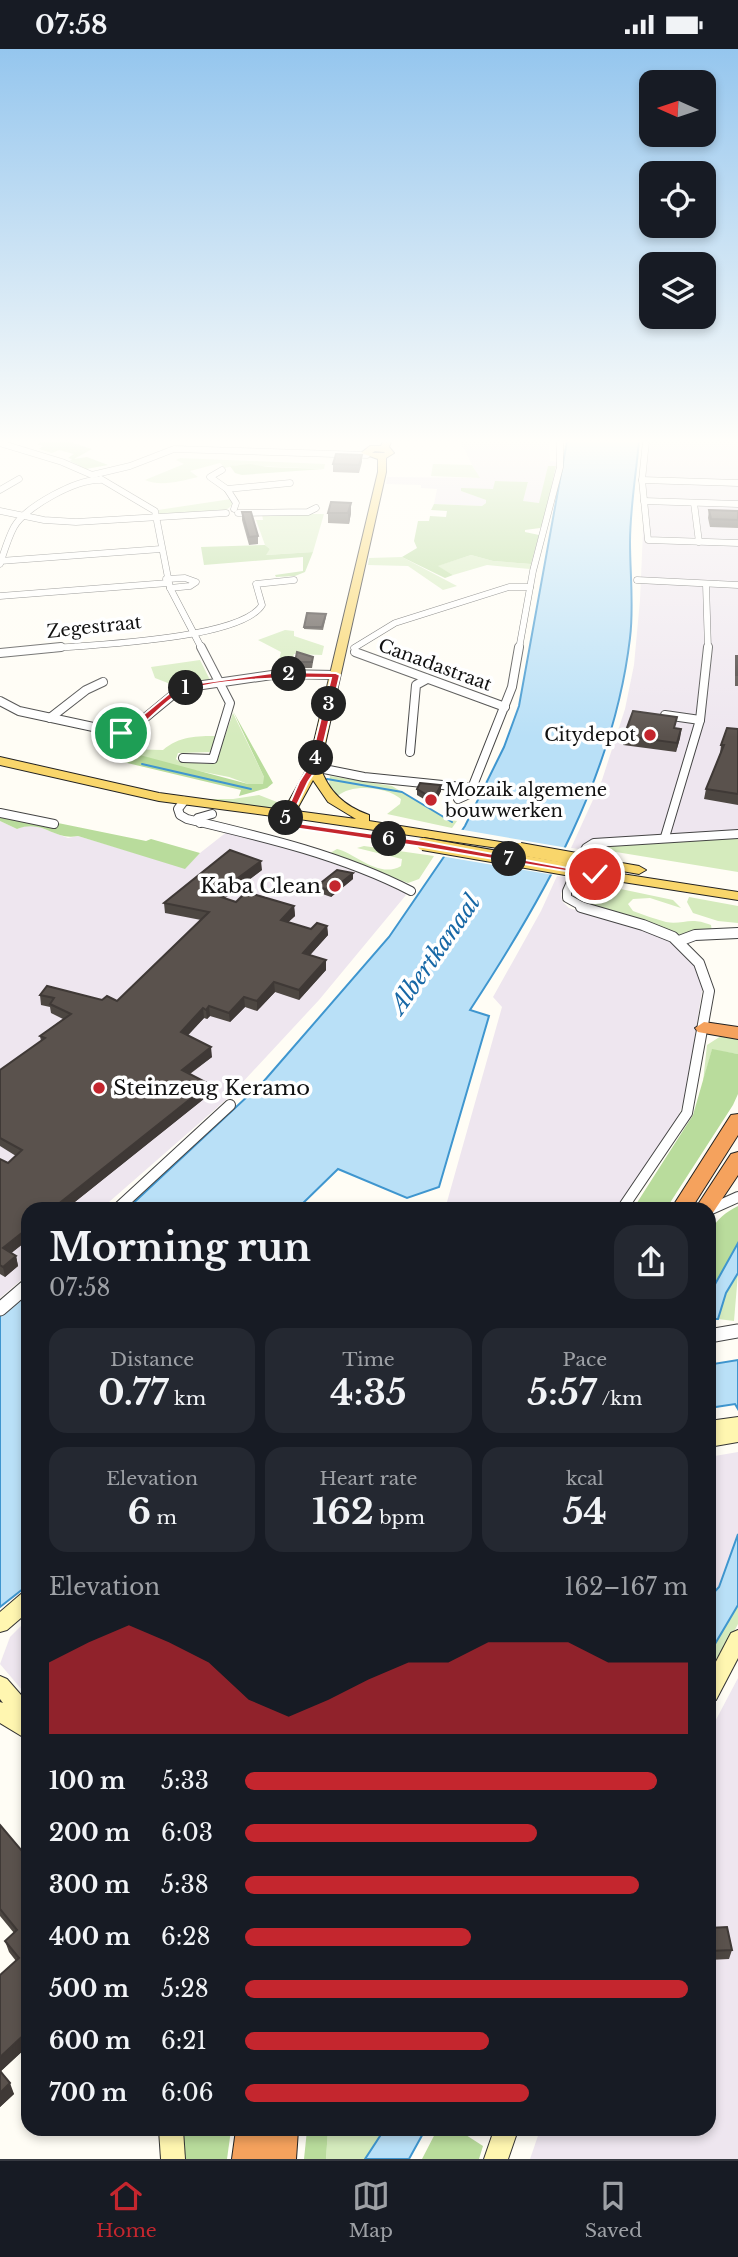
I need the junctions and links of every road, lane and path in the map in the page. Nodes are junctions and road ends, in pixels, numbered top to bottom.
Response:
1 (9, 539) edge
2 (160, 539) edge
3 (366, 539) edge
4 (542, 539) edge
5 (648, 539) edge
6 (699, 542) joint
7 (738, 543) edge
8 (161, 549) junction
9 (0, 562) edge
10 (294, 580) dead end
11 (637, 580) dead end
12 (168, 583) junction
13 (706, 584) junction
14 (738, 585) edge
15 (530, 587) junction
16 (0, 596) edge
17 (191, 633) junction
18 (0, 653) edge
19 (336, 675) junction
20 (428, 679) junction
21 (103, 682) dead end
22 (219, 683) junction
23 (0, 701) edge
24 (505, 707) junction
25 (651, 714) edge
26 (50, 718) junction
27 (700, 720) junction
28 (410, 752) dead end
29 (183, 758) dead end
30 (0, 761) edge
31 (314, 767) junction
32 (0, 769) edge
33 (472, 788) junction
34 (457, 799) dead end
35 (181, 805) junction
36 (0, 813) edge
37 (212, 814) junction
38 (285, 820) junction
39 (200, 823) junction
40 (54, 824) dead end
41 (738, 834) edge
42 (665, 837) junction
43 (426, 839) junction
44 (585, 866) junction
45 (738, 887) edge
46 (411, 891) dead end
47 (738, 897) edge
48 (738, 933) edge
49 (679, 941) junction
50 (704, 1023) junction
51 (738, 1027) edge
52 (738, 1033) edge
53 (230, 1105) dead end
54 (738, 1120) edge
55 (738, 1159) edge
56 (738, 1197) edge
57 (125, 1202) edge
58 (627, 1202) edge
59 (685, 1202) edge
60 (712, 1202) edge
61 (716, 1206) edge
62 (21, 1291) edge
63 (0, 1309) edge
64 (738, 1331) edge
65 (716, 1335) edge
66 (738, 1424) edge
67 (716, 1427) edge
68 (738, 1435) edge
69 (716, 1439) edge
70 (21, 1606) edge
71 (0, 1624) edge
72 (738, 1639) edge
73 (716, 1681) edge
74 (0, 1685) edge
75 (21, 1709) edge
76 (0, 1711) edge
77 (21, 1726) edge
78 (171, 2136) edge
79 (251, 2136) edge
80 (281, 2136) edge
81 (504, 2136) edge
82 (173, 2159) edge
83 (249, 2159) edge
84 (279, 2159) edge
85 (496, 2159) edge

1 - 9 street
2 - 8 street
3 - 19 main road
4 - 15 street
5 - 6 street
6 - 7 street
8 - 9 street
8 - 12 street
10 - 17 street, Zegestraat
11 - 13 street
12 - 16 street
12 - 17 street
13 - 14 street
13 - 27 street
15 - 20 street, Canadastraat
15 - 24 street
17 - 18 street, Zegestraat
17 - 22 street
19 - 22 street
19 - 31 main road
20 - 24 street, Canadastraat
20 - 28 street
21 - 26 street
22 - 26 street
22 - 29 street
23 - 26 street
24 - 33 street
25 - 27 street
27 - 42 street
30 - 35 main road
31 - 33 street
31 - 38 main road
31 - 43 main road
32 - 35 main road
33 - 34 street
35 - 37 main road
35 - 38 main road
35 - 39 street
36 - 40 street
37 - 38 main road
37 - 39 street
38 - 43 main road
39 - 46 street
41 - 42 street
42 - 49 street
43 - 44 main road, bridge
44 - 45 main road
44 - 47 main road
48 - 49 street
49 - 50 street
50 - 51 highway
50 - 52 highway
50 - 58 street
53 - 57 street
54 - 59 highway
55 - 60 highway
56 - 61 street
62 - 63 street
64 - 65 street
66 - 67 street
68 - 69 street
70 - 71 street
72 - 73 street
74 - 75 street
76 - 77 street
78 - 82 street
79 - 83 highway
80 - 84 highway
81 - 85 street

